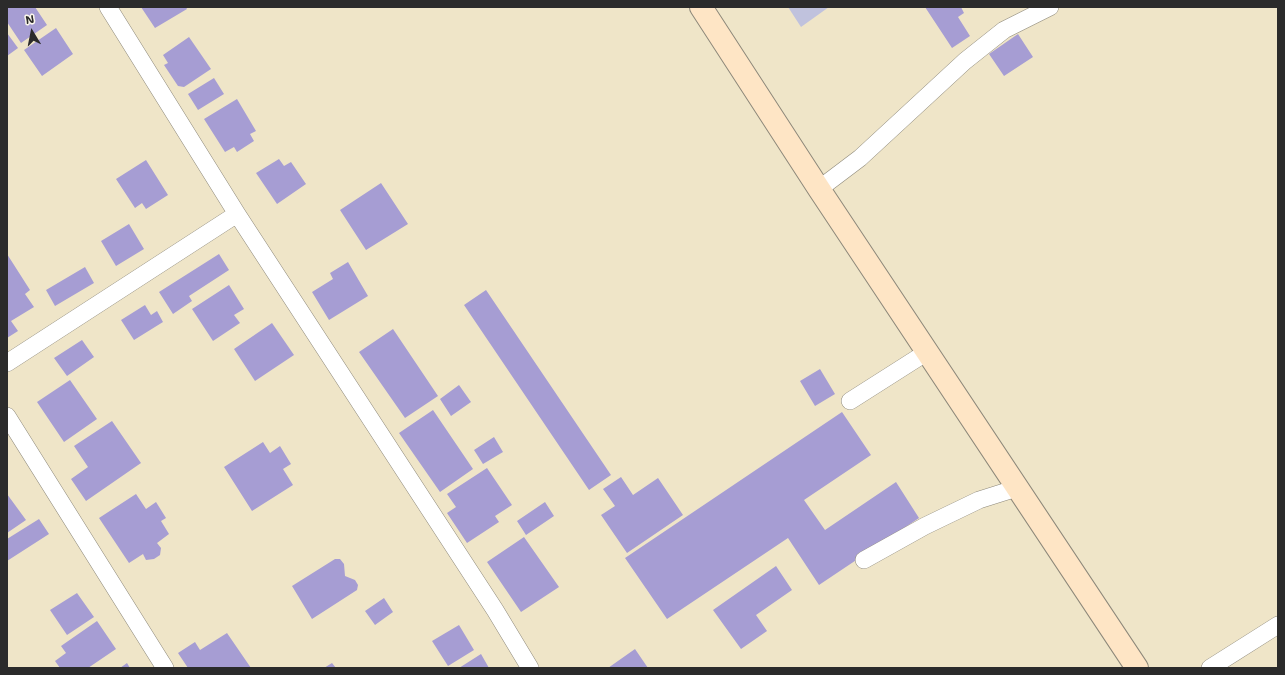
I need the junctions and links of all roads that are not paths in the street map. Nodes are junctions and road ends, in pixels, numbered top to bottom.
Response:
1 (108, 7) edge
2 (701, 7) edge
3 (1050, 7) edge
4 (819, 189) junction
5 (237, 214) junction
6 (927, 352) junction
7 (7, 363) edge
8 (850, 401) dead end
9 (7, 416) edge
10 (1017, 488) junction
11 (864, 560) dead end
12 (1278, 625) edge
13 (165, 668) edge
14 (530, 668) edge
15 (1137, 668) edge
16 (1210, 668) edge

1 - 5 street
2 - 4 street
3 - 4 street
4 - 6 street
5 - 7 street
5 - 14 street
6 - 8 street
6 - 10 street
9 - 13 street
10 - 11 street
10 - 15 street
12 - 16 street

